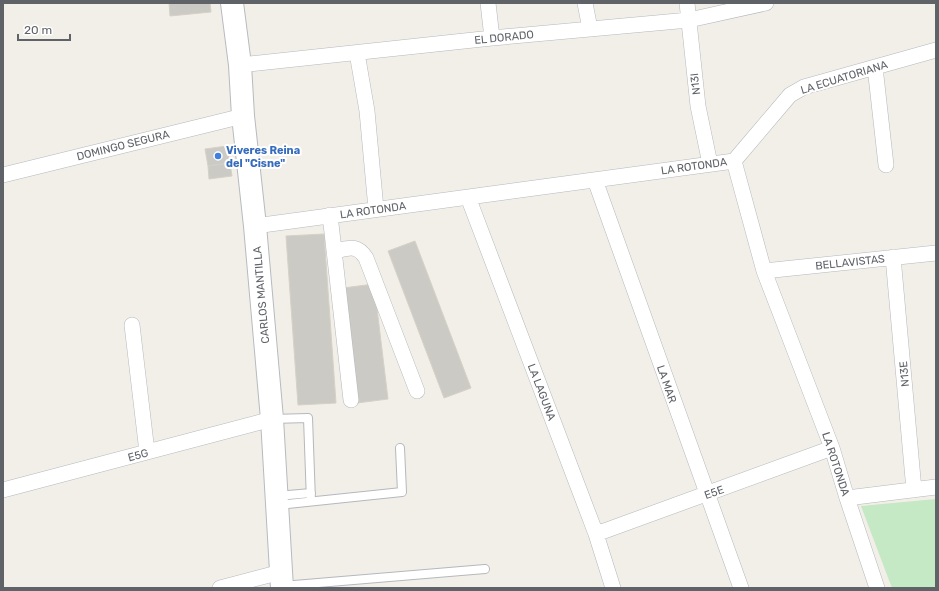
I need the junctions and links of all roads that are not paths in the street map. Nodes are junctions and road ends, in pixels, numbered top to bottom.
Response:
1 (232, 3) edge
2 (488, 3) edge
3 (585, 3) edge
4 (687, 3) edge
5 (766, 3) edge
6 (690, 20) junction
7 (590, 29) junction
8 (492, 38) junction
9 (936, 50) edge
10 (357, 53) junction
11 (240, 65) junction
12 (875, 67) junction
13 (243, 116) junction
14 (734, 161) junction
15 (710, 164) junction
16 (886, 165) dead end
17 (3, 174) edge
18 (595, 180) junction
19 (468, 197) junction
20 (376, 209) junction
21 (330, 216) junction
22 (255, 226) junction
23 (335, 251) junction
24 (936, 252) edge
25 (893, 257) junction
26 (764, 271) junction
27 (132, 325) dead end
28 (417, 391) dead end
29 (351, 400) dead end
30 (272, 419) junction
31 (400, 448) dead end
32 (832, 448) junction
33 (147, 452) junction
34 (936, 487) edge
35 (3, 490) edge
36 (914, 490) junction
37 (706, 495) junction
38 (311, 497) junction
39 (847, 498) junction
40 (277, 500) junction
41 (596, 534) junction
42 (485, 569) dead end
43 (281, 582) edge
44 (220, 588) edge
45 (613, 588) edge
46 (741, 588) edge
47 (878, 588) edge

1 - 11 street, CARLOS MANTILLA
2 - 8 street
3 - 7 street
4 - 6 street, N13I
5 - 6 street, EL DORADO
6 - 7 street, EL DORADO
6 - 15 street, N13I
7 - 8 street, EL DORADO
8 - 10 street, EL DORADO
9 - 12 street, LA ECUATORIANA
10 - 11 street, EL DORADO
10 - 20 street
11 - 13 street, CARLOS MANTILLA
12 - 14 street, LA ECUATORIANA
12 - 16 street
13 - 17 street, DOMINGO SEGURA
13 - 22 street, CARLOS MANTILLA
14 - 15 street, LA ROTONDA
14 - 26 street, LA ROTONDA
15 - 18 street, LA ROTONDA
18 - 19 street, LA ROTONDA
18 - 37 street, LA MAR
19 - 20 street, LA ROTONDA
19 - 41 street, LA LAGUNA
20 - 21 street, LA ROTONDA
21 - 22 street, LA ROTONDA
21 - 23 street
22 - 30 street, CARLOS MANTILLA
23 - 28 street
23 - 29 street
24 - 25 street, BELLAVISTAS
25 - 26 street, BELLAVISTAS
25 - 36 street, N13E
26 - 32 street, LA ROTONDA
27 - 33 street
30 - 33 street, E5G
30 - 38 lane
30 - 40 street, CARLOS MANTILLA
31 - 38 lane
32 - 37 street, E5E
32 - 39 street, LA ROTONDA
33 - 35 street, E5G
34 - 36 street
36 - 39 street
37 - 41 street, E5E
37 - 46 street, LA MAR
38 - 40 lane
39 - 47 street, LA ROTONDA
40 - 43 street, CARLOS MANTILLA
41 - 45 street, LA LAGUNA
42 - 43 lane
43 - 44 street

